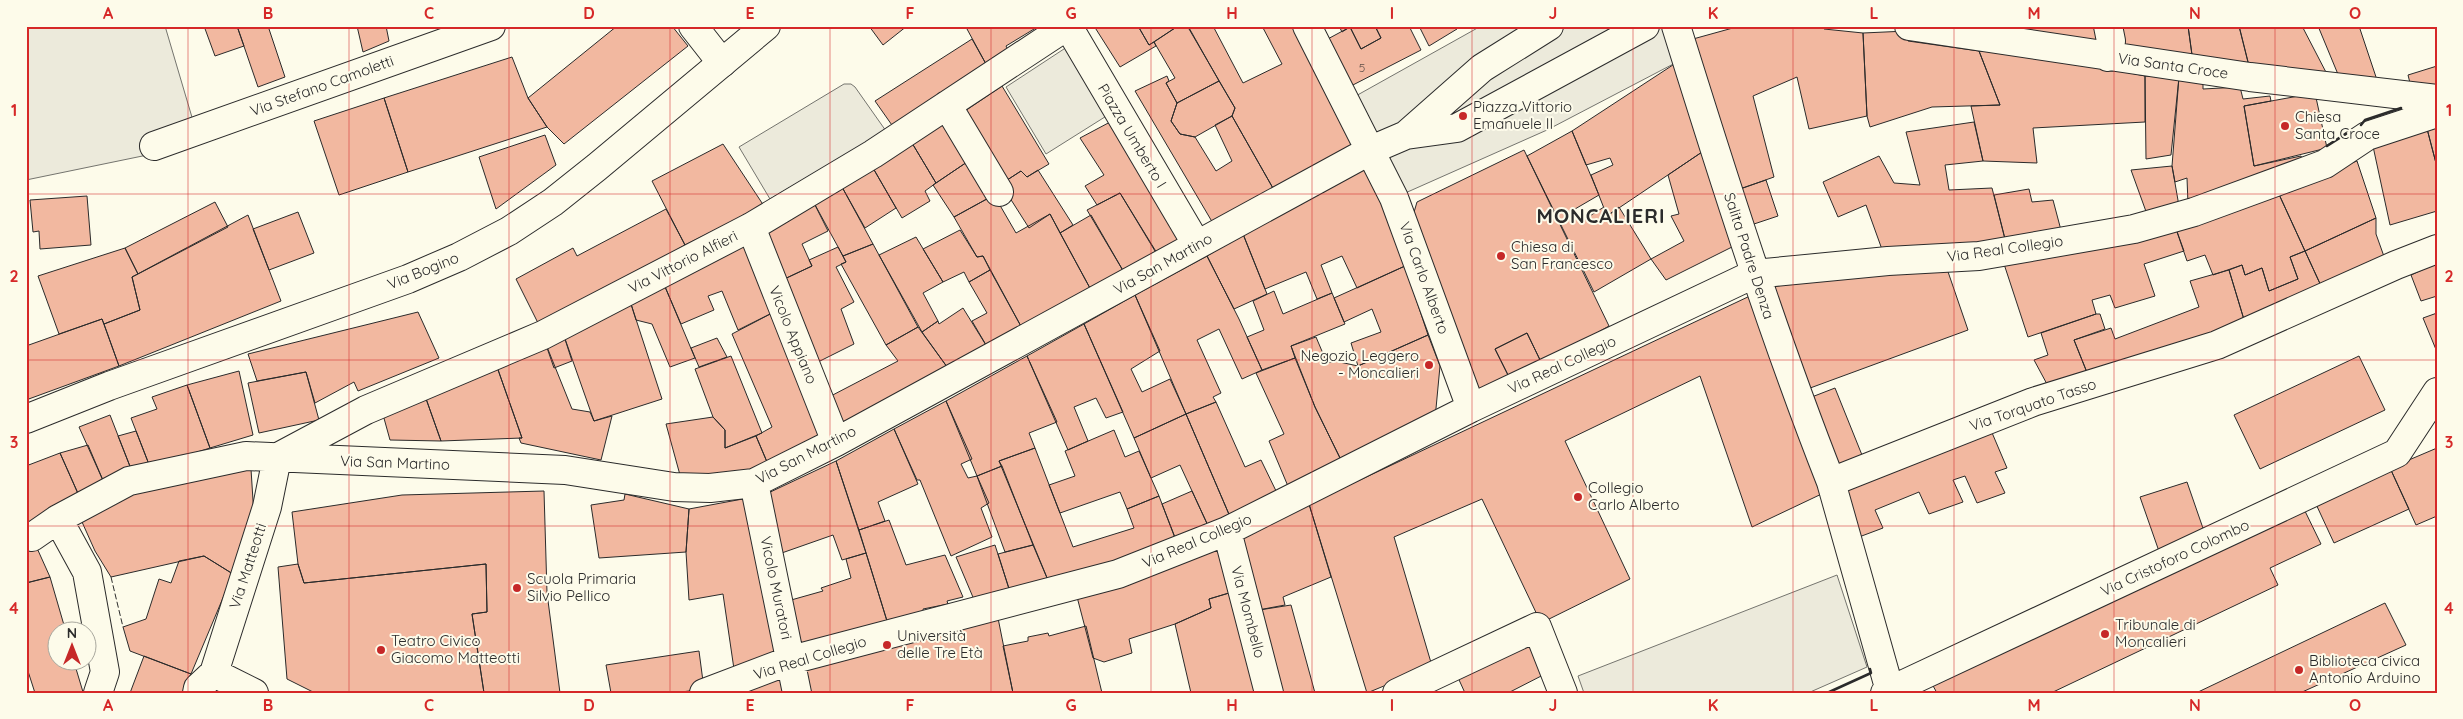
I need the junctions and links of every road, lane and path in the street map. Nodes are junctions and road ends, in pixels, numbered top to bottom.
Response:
1 (491, 26) edge
2 (693, 26) edge
3 (766, 26) edge
4 (1067, 26) edge
5 (1307, 26) edge
6 (1549, 26) edge
7 (1645, 26) edge
8 (1676, 26) edge
9 (1909, 26) edge
10 (2108, 26) edge
11 (2108, 57) junction
12 (722, 63) junction
13 (2437, 99) edge
14 (948, 105) junction
15 (2437, 113) edge
16 (1406, 135) junction
17 (154, 146) dead end
18 (1371, 150) junction
19 (1000, 192) dead end
20 (751, 227) junction
21 (1197, 245) junction
22 (2437, 249) edge
23 (1754, 274) junction
24 (2436, 394) edge
25 (1471, 408) junction
26 (26, 420) edge
27 (836, 442) junction
28 (277, 458) junction
29 (1831, 482) junction
30 (754, 483) junction
31 (58, 520) junction
32 (1227, 531) junction
33 (32, 537) dead end
34 (791, 660) junction
35 (205, 683) edge
36 (1888, 692) edge
37 (98, 693) edge
38 (254, 693) edge
39 (704, 693) edge
40 (797, 693) edge
41 (1269, 693) edge
42 (1397, 693) edge
43 (1563, 693) edge

1 - 17 street, Via Stefano Camoletti
2 - 12 street
3 - 12 street, Via Bogino
4 - 14 street, Via Vittorio Alfieri
4 - 21 street, Piazza Umberto I
5 - 18 street, Via Carlo Alberto
6 - 16 street
7 - 16 street
8 - 23 street, Salita Padre Denza
9 - 11 street, Via Santa Croce
10 - 11 street
11 - 13 street, Via Santa Croce
12 - 26 street, Via Bogino
14 - 19 street
14 - 20 street, Via Vittorio Alfieri
15 - 23 street, Via Real Collegio
16 - 18 street, Via San Martino
18 - 21 street, Via San Martino
18 - 25 street, Via Carlo Alberto
20 - 27 street, Vicolo Appiano
20 - 28 street, Via Vittorio Alfieri
21 - 27 street, Via San Martino
22 - 29 street, Via Torquato Tasso
23 - 25 street, Via Real Collegio
23 - 29 street, Salita Padre Denza
24 - 36 street, Via Cristoforo Colombo
25 - 32 street, Via Real Collegio
27 - 30 street, Via San Martino
28 - 30 street, Via San Martino
28 - 31 street, Via San Martino
28 - 35 street, Via Matteotti
29 - 36 street
30 - 34 street, Vicolo Muratori
31 - 33 street, Via San Martino
31 - 37 street
32 - 34 street, Via Real Collegio
32 - 41 street, Via Mombello
34 - 39 street, Via Real Collegio
34 - 40 street, Vicolo Muratori
35 - 38 street
42 - 43 street

